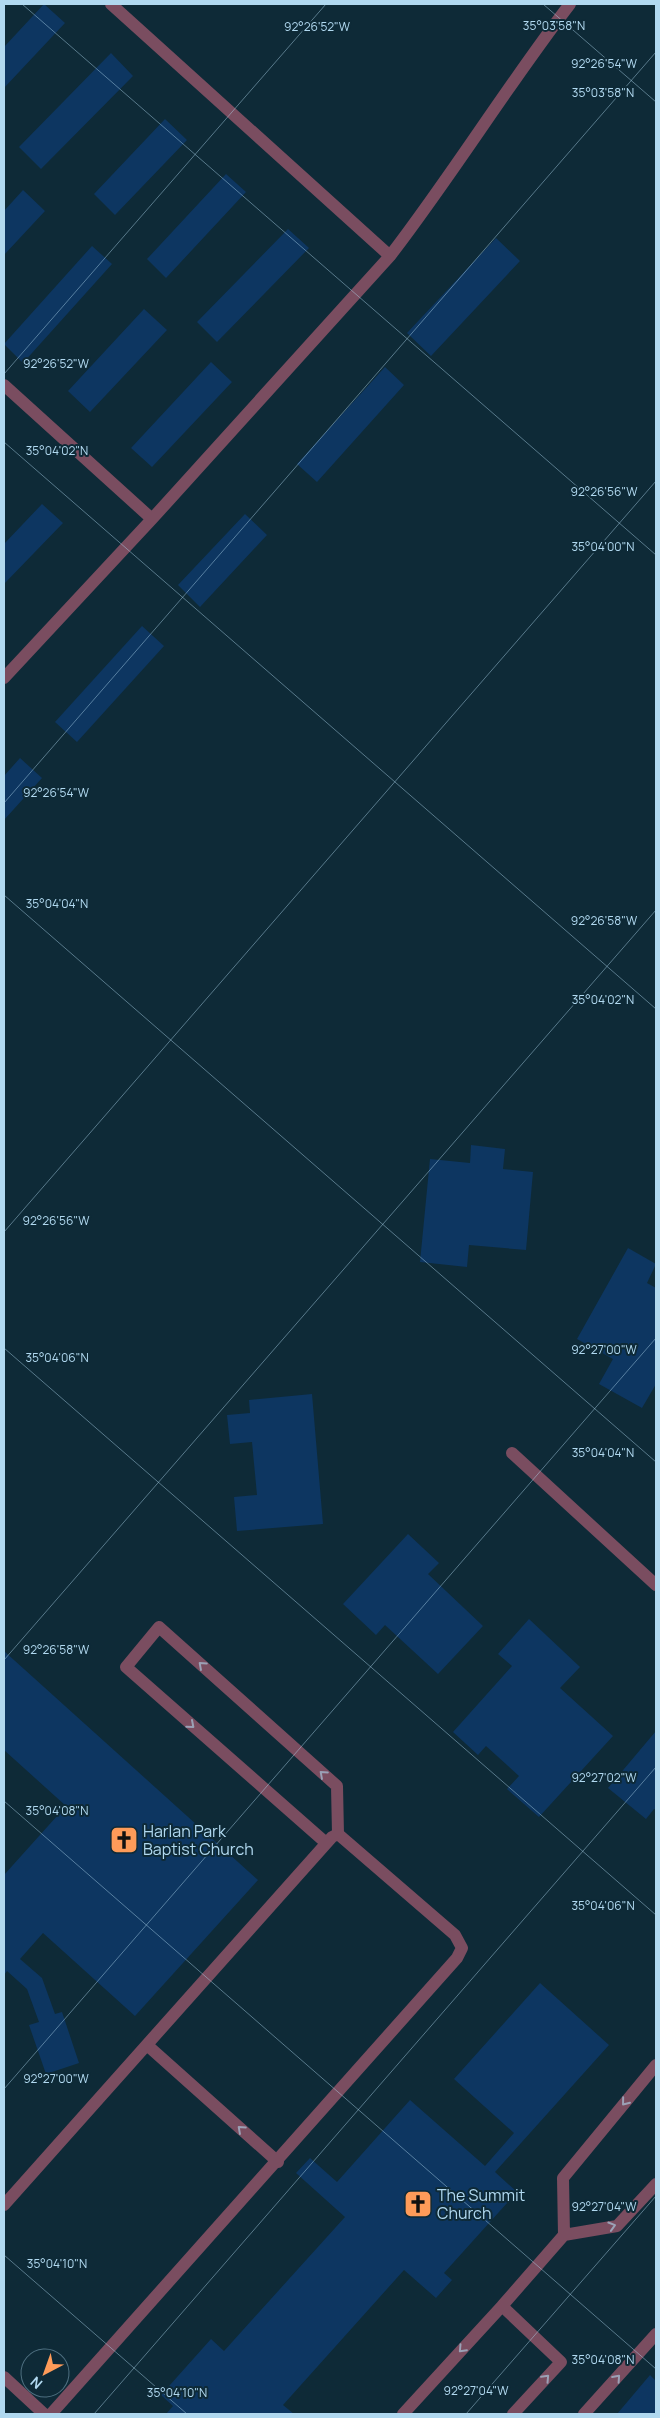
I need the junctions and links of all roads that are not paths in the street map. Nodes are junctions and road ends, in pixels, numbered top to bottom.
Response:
1 (111, 4) edge
2 (570, 4) edge
3 (390, 256) junction
4 (4, 385) edge
5 (152, 519) junction
6 (4, 678) edge
7 (512, 1453) dead end
8 (656, 1586) edge
9 (338, 1834) junction
10 (325, 1842) junction
11 (147, 2045) junction
12 (656, 2065) edge
13 (278, 2162) junction
14 (656, 2184) edge
15 (4, 2205) edge
16 (564, 2236) junction
17 (502, 2306) junction
18 (656, 2334) edge
19 (4, 2377) edge
20 (44, 2414) edge
21 (51, 2414) edge
22 (403, 2414) edge
23 (513, 2414) edge
24 (584, 2414) edge

1 - 3 street
2 - 3 street
3 - 5 street
4 - 5 street
5 - 6 street
7 - 8 street
9 - 10 street
9 -> 10 street
9 - 13 street
10 - 11 street
13 -> 11 street
11 - 15 street
12 -> 16 street
13 - 21 street
16 -> 14 street
16 - 17 street
17 -> 22 street
23 -> 17 street
24 -> 18 street
19 - 20 street

